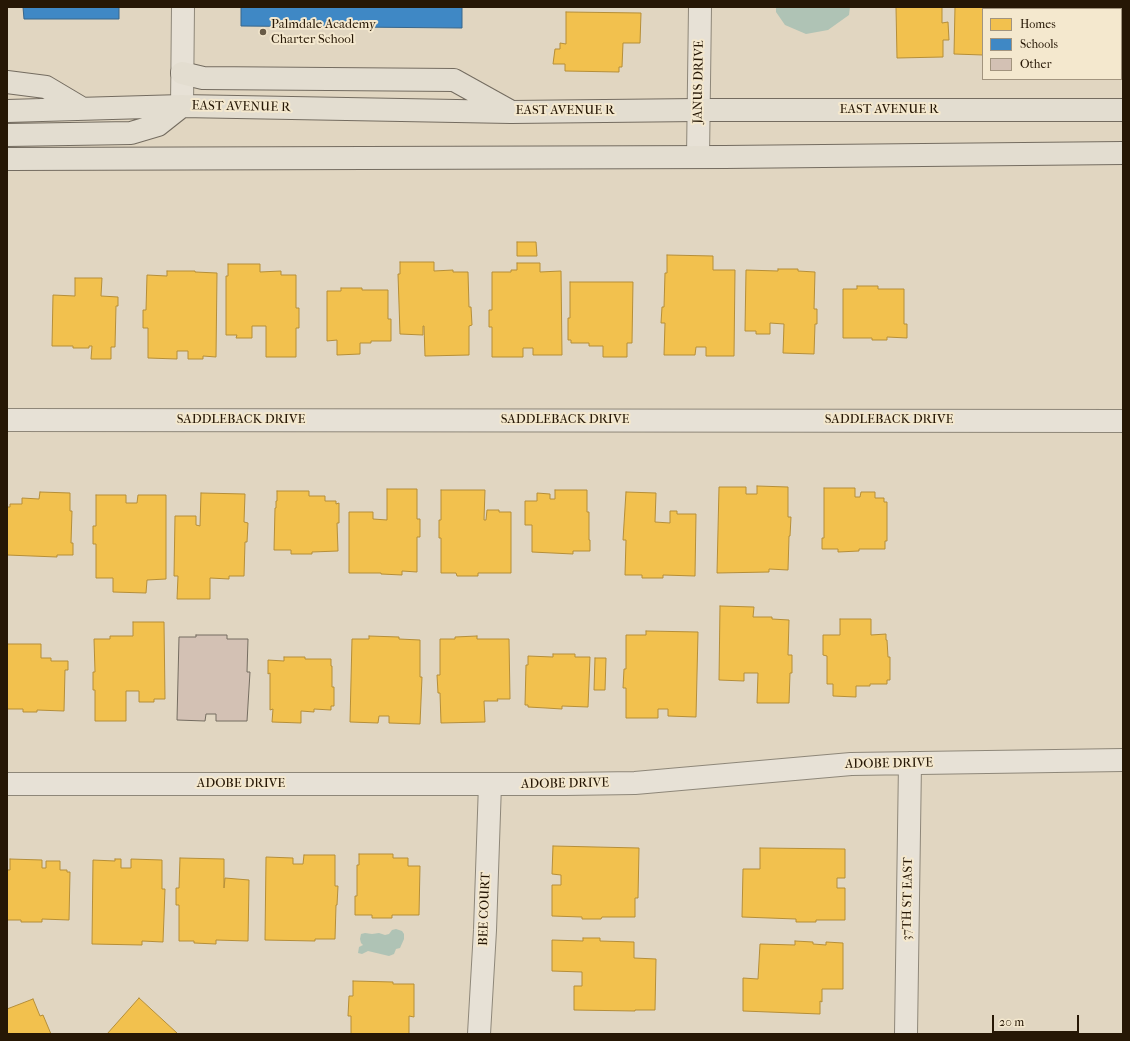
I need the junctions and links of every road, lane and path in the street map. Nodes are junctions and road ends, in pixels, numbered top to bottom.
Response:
1 (183, 7) edge
2 (700, 7) edge
3 (182, 73) junction
4 (7, 82) edge
5 (182, 106) junction
6 (83, 109) junction
7 (698, 110) junction
8 (1123, 110) edge
9 (7, 111) edge
10 (511, 112) junction
11 (7, 135) edge
12 (1123, 152) edge
13 (698, 157) junction
14 (7, 159) edge
15 (7, 420) edge
16 (1123, 421) edge
17 (1123, 760) edge
18 (910, 763) junction
19 (7, 784) edge
20 (490, 784) junction
21 (478, 1034) edge
22 (906, 1034) edge

1 - 3 street
2 - 7 street, JANUS DRIVE
3 - 5 street
3 - 10 main road
4 - 6 main road
5 - 6 main road, EAST AVENUE R
5 - 10 main road, EAST AVENUE R
5 - 11 main road
6 - 9 main road, EAST AVENUE R
7 - 8 main road, EAST AVENUE R
7 - 10 main road, EAST AVENUE R
7 - 13 street, JANUS DRIVE
12 - 13 main road
13 - 14 main road
15 - 16 street, SADDLEBACK DRIVE
17 - 18 street, ADOBE DRIVE
18 - 20 street, ADOBE DRIVE
18 - 22 street, 37TH ST EAST
19 - 20 street, ADOBE DRIVE
20 - 21 street, BEE COURT

